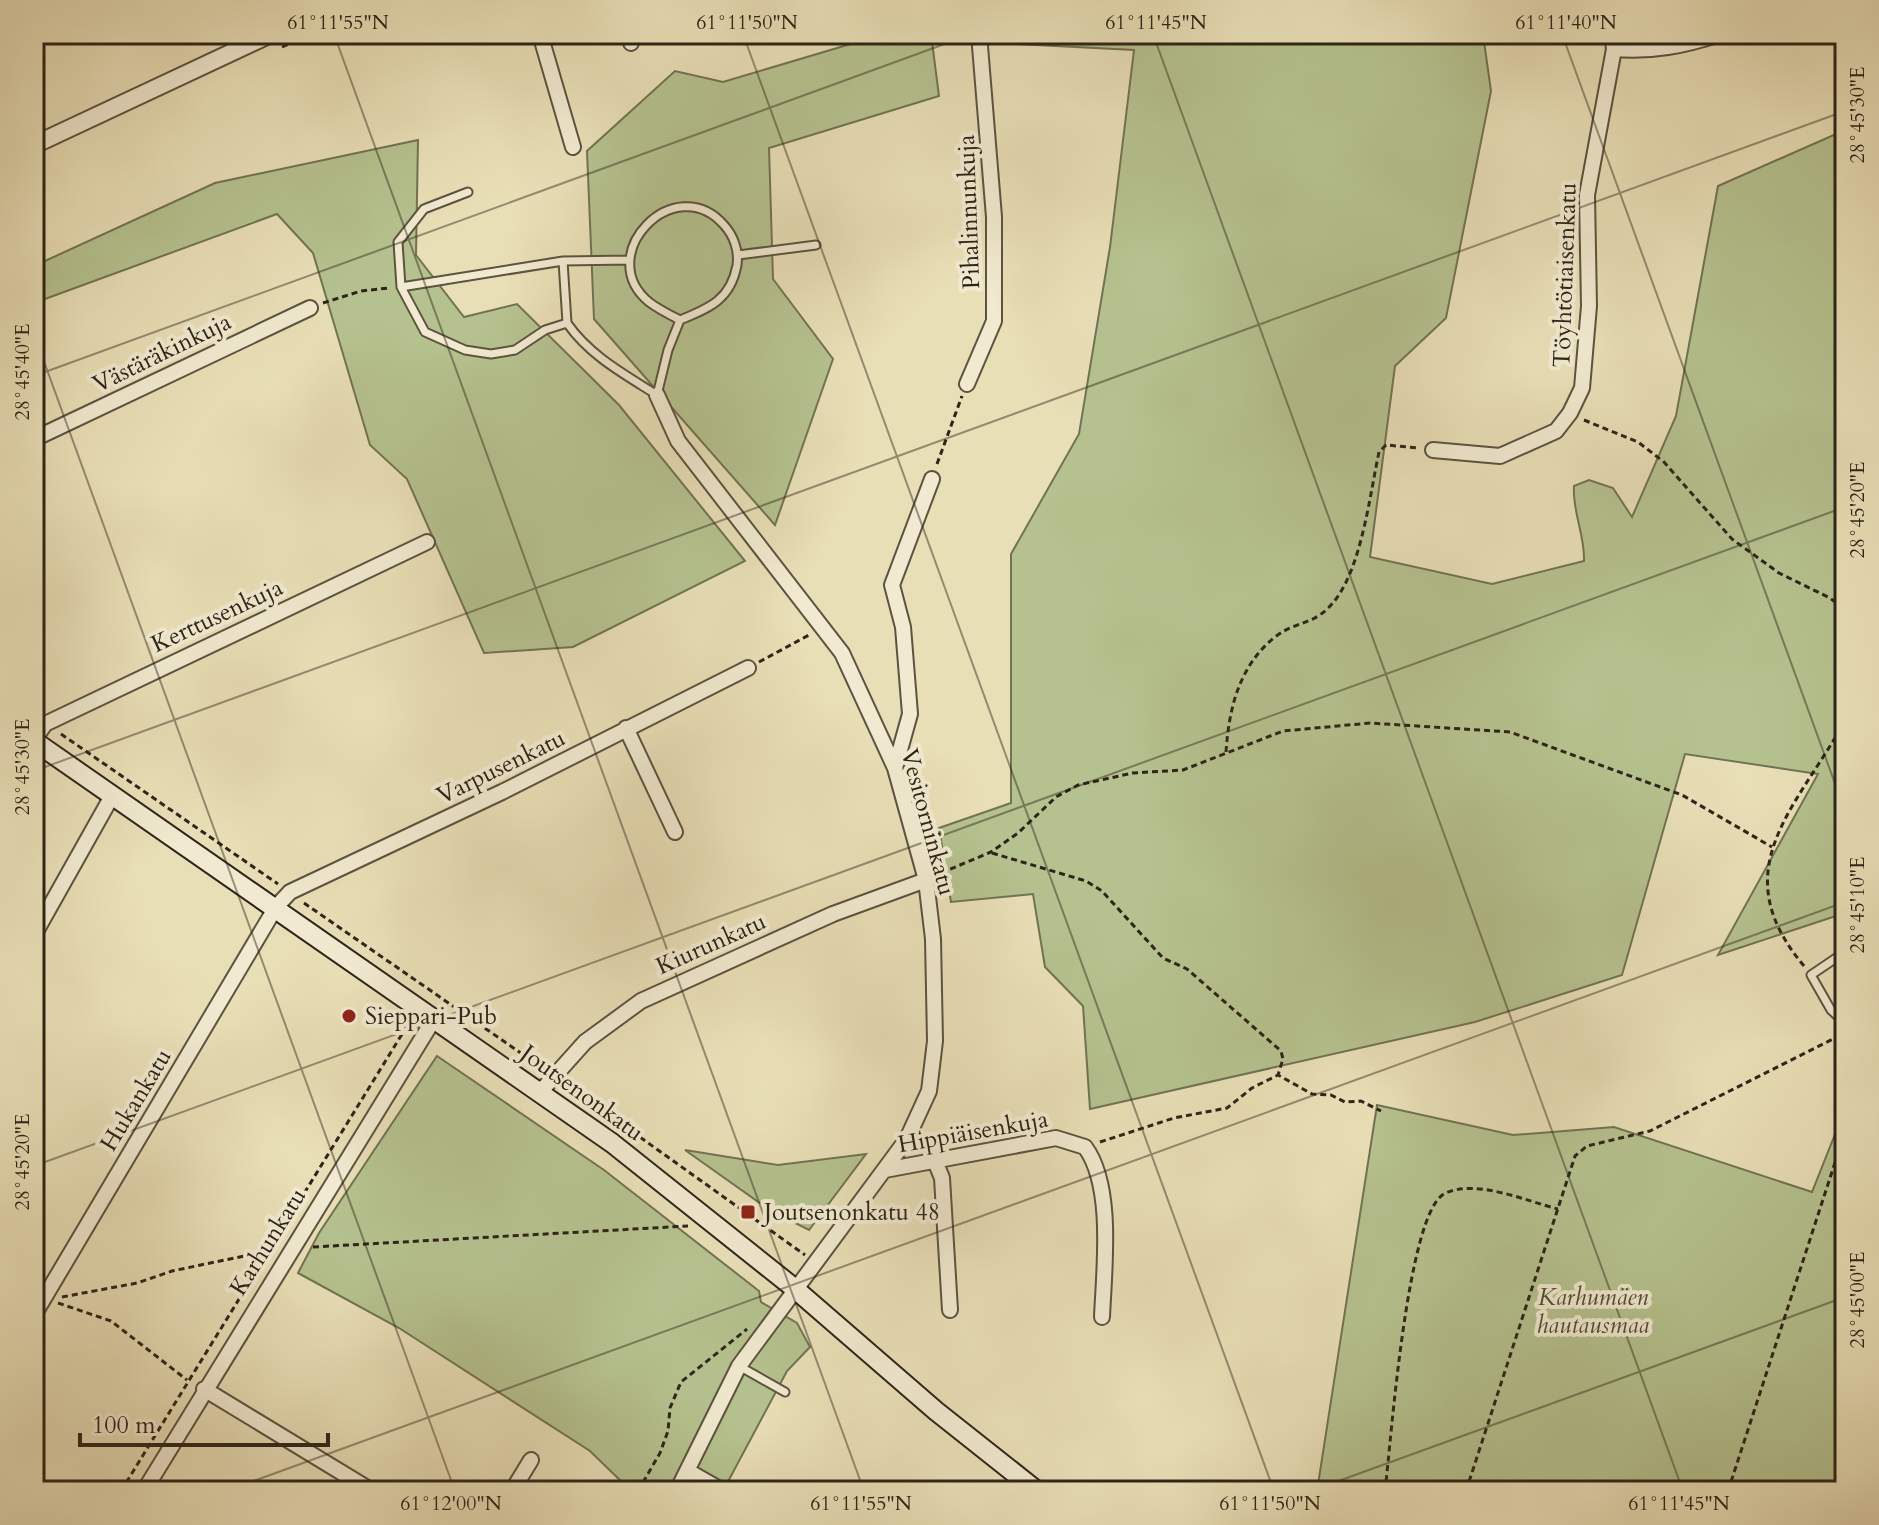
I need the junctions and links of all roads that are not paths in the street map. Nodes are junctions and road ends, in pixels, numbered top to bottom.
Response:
1 (271, 34) edge
2 (540, 34) edge
3 (979, 34) edge
4 (1720, 34) edge
5 (1613, 42) edge
6 (34, 145) edge
7 (573, 147) dead end
8 (468, 192) dead end
9 (816, 245) dead end
10 (738, 255) junction
11 (629, 260) junction
12 (563, 261) junction
13 (401, 287) junction
14 (310, 308) road end
15 (680, 320) junction
16 (567, 323) junction
17 (967, 384) road end
18 (657, 395) junction
19 (34, 439) edge
20 (1433, 450) road end
21 (932, 479) road end
22 (427, 542) dead end
23 (748, 668) road end
24 (626, 728) junction
25 (34, 741) edge
26 (895, 768) junction
27 (112, 796) junction
28 (675, 832) dead end
29 (926, 880) junction
30 (276, 907) junction
31 (34, 935) edge
32 (1845, 952) edge
33 (434, 1019) junction
34 (1845, 1023) edge
35 (541, 1091) junction
36 (935, 1161) junction
37 (885, 1170) junction
38 (794, 1288) junction
39 (950, 1310) dead end
40 (34, 1315) edge
41 (1102, 1317) dead end
42 (739, 1366) junction
43 (204, 1390) junction
44 (785, 1392) dead end
45 (531, 1460) dead end
46 (688, 1471) junction
47 (144, 1491) edge
48 (372, 1491) edge
49 (512, 1491) edge
50 (677, 1491) edge
51 (723, 1491) edge
52 (1037, 1491) edge

1 - 6 street
2 - 7 street
3 - 17 street, Pihalinnunkuja
4 - 5 street
5 - 20 street, Töyhtötiaisenkatu
8 - 13 lane
9 - 10 lane
10 - 11 lane
10 - 15 lane
11 - 12 lane
11 - 15 lane
12 - 13 lane
12 - 16 lane
13 - 16 lane
14 - 19 street, Västäräkinkuja
15 - 18 lane
16 - 18 lane
18 - 26 street, Vesitorninkatu
21 - 26 street
22 - 25 street, Kerttusenkuja
23 - 24 street, Varpusenkatu
24 - 28 street
24 - 30 street, Varpusenkatu
25 - 27 main road, Joutsenonkatu
26 - 29 street, Vesitorninkatu
27 - 30 main road, Joutsenonkatu
27 - 31 street
29 - 35 street, Kiurunkatu
29 - 37 street, Vesitorninkatu
30 - 33 main road, Joutsenonkatu
30 - 40 street, Hukankatu
32 - 34 lane
33 - 35 main road, Joutsenonkatu
33 - 43 street, Karhunkatu
35 - 38 main road, Joutsenonkatu
36 - 37 street, Hippiäisenkuja
36 - 39 street
36 - 41 street, Hippiäisenkuja
37 - 38 street, Vesitorninkatu
38 - 42 street, Vesitorninkatu
38 - 52 main road, Joutsenonkatu
42 - 44 lane
42 - 46 street, Vesitorninkatu
43 - 47 street, Karhunkatu
43 - 48 street
45 - 49 street
46 - 50 street, Vesitorninkatu
46 - 51 street

